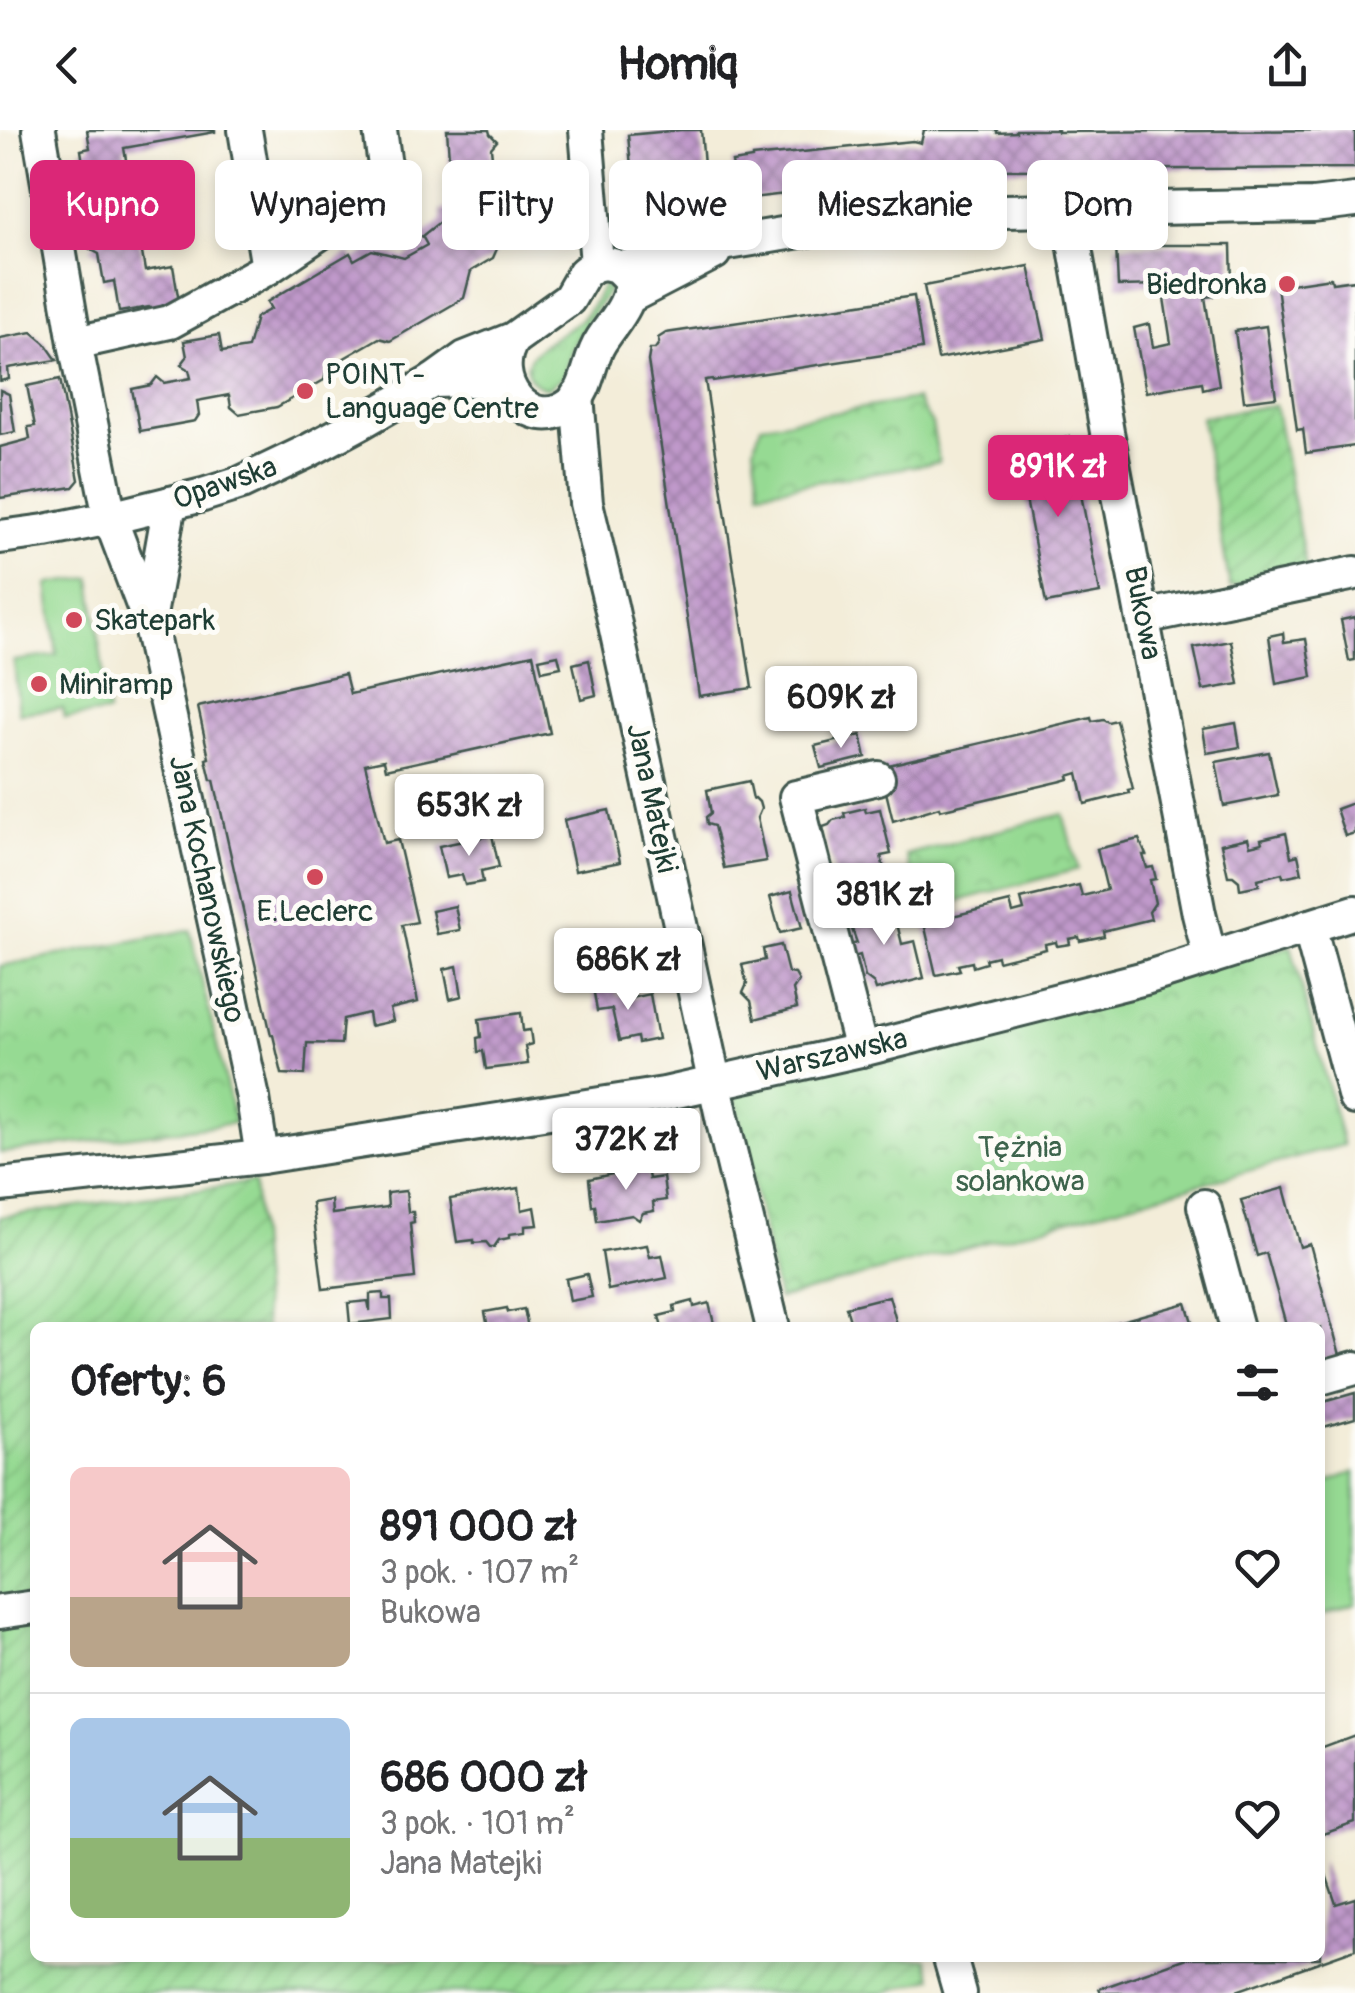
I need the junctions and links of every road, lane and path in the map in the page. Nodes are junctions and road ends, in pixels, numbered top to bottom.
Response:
1 (38, 130) edge
2 (245, 130) edge
3 (380, 130) edge
4 (586, 130) edge
5 (1355, 200) edge
6 (1168, 207) edge
7 (1027, 209) edge
8 (1075, 250) edge
9 (268, 268) junction
10 (616, 277) junction
11 (513, 339) junction
12 (77, 343) junction
13 (433, 381) junction
14 (507, 385) junction
15 (577, 396) junction
16 (534, 411) junction
17 (586, 502) junction
18 (170, 504) junction
19 (110, 518) junction
20 (0, 537) edge
21 (1355, 573) edge
22 (1144, 617) junction
23 (149, 621) junction
24 (878, 778) dead end
25 (1355, 912) edge
26 (1310, 926) junction
27 (1210, 958) junction
28 (861, 1050) junction
29 (715, 1083) junction
30 (1355, 1098) edge
31 (262, 1156) junction
32 (0, 1185) edge
33 (1204, 1206) dead end
34 (772, 1322) edge
35 (1234, 1322) edge
36 (1355, 1368) edge
37 (1325, 1377) edge
38 (30, 1608) edge
39 (0, 1612) edge
40 (951, 1962) edge
41 (960, 1993) edge

1 - 12 street, Jana Kochanowskiego
2 - 9 street
3 - 9 street
4 - 10 street
5 - 6 street, Opawska
7 - 10 street, Opawska
8 - 22 street, Bukowa
9 - 12 street
10 - 11 street, Opawska
10 - 15 street, Opawska
11 - 13 street, Opawska
11 - 14 street
12 - 19 street, Jana Kochanowskiego
13 - 14 street, Opawska
13 - 18 street, Opawska
14 - 16 street
15 - 16 street
15 - 17 street, Jana Matejki
16 - 17 street, Jana Matejki
17 - 29 street, Jana Matejki
18 - 19 street, Opawska
18 - 23 street, Jana Kochanowskiego
19 - 20 street, Opawska
19 - 23 street, Jana Kochanowskiego
21 - 22 street
22 - 27 street, Bukowa
23 - 31 street, Jana Kochanowskiego
24 - 28 street
25 - 26 street, Warszawska
26 - 27 street, Warszawska
26 - 30 street
27 - 28 street, Warszawska
28 - 29 street, Warszawska
29 - 31 street, Warszawska
29 - 34 street, Jana Matejki
31 - 32 street, Warszawska
33 - 35 street
36 - 37 street
38 - 39 street
40 - 41 street

